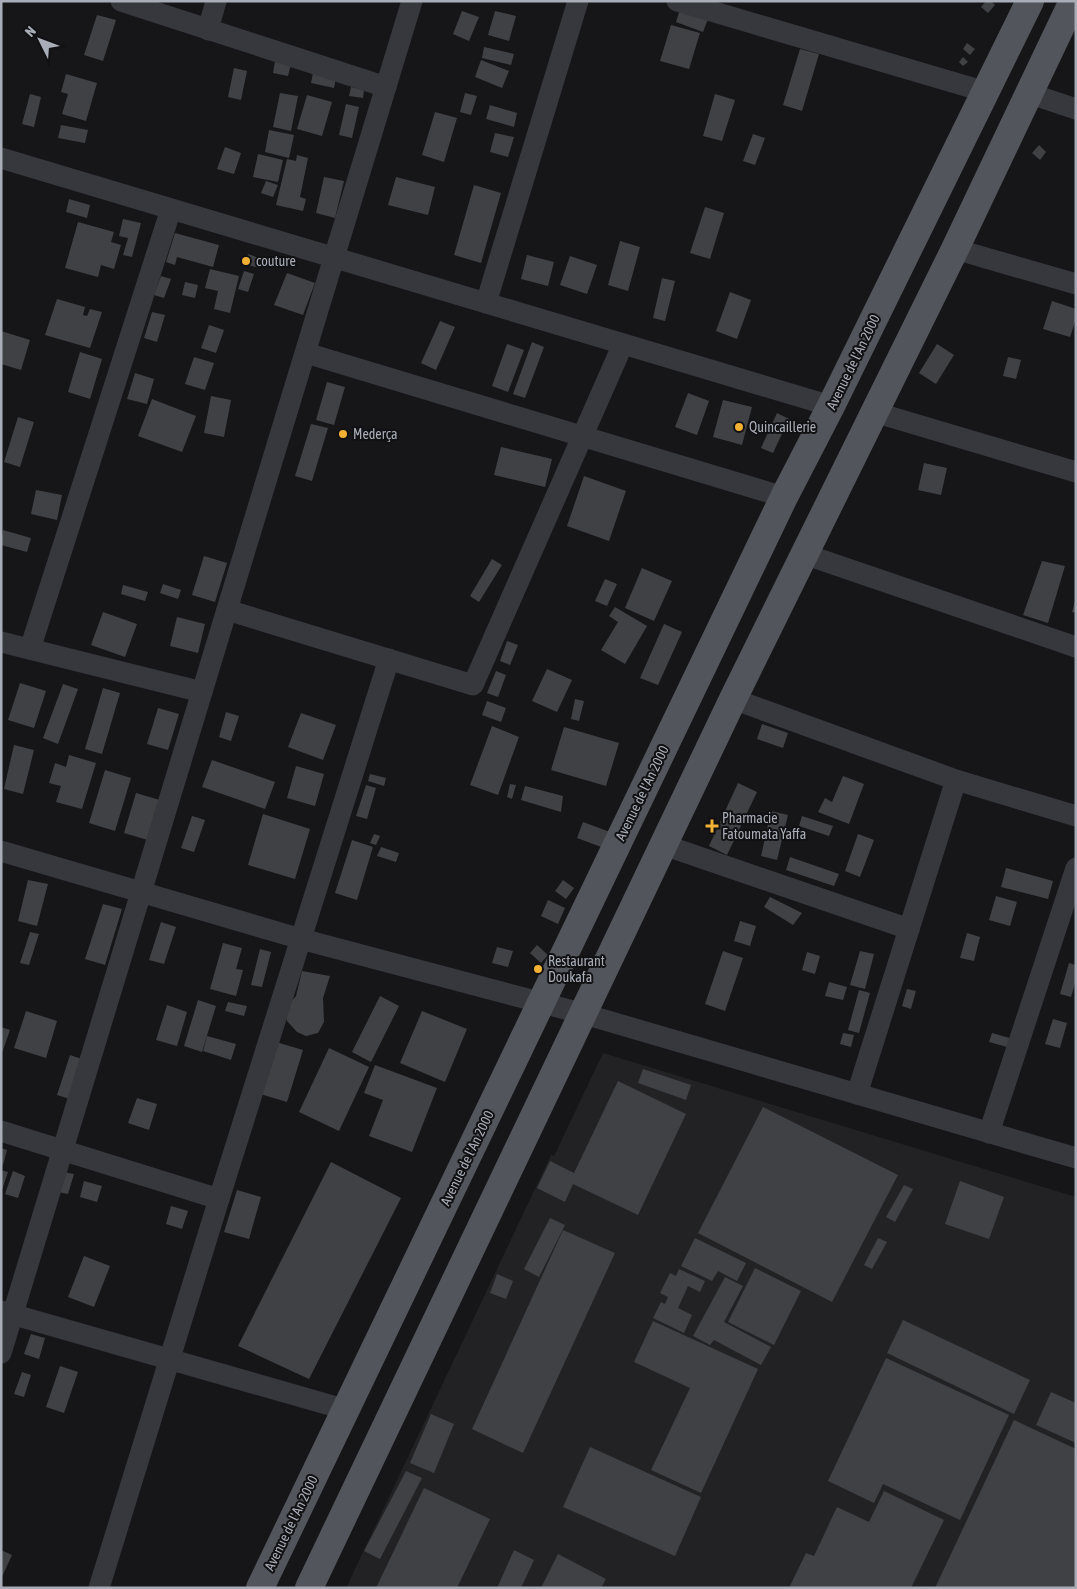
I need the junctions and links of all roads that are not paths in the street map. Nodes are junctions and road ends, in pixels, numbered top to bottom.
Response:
1 (121, 1) edge
2 (216, 1) edge
3 (412, 1) edge
4 (578, 1) edge
5 (678, 1) edge
6 (1030, 1) edge
7 (1073, 1) edge
8 (745, 10) edge
9 (208, 30) junction
10 (386, 87) junction
11 (986, 92) junction
12 (1028, 93) junction
13 (1076, 109) edge
14 (1, 158) edge
15 (171, 209) junction
16 (955, 249) junction
17 (334, 258) junction
18 (1076, 284) edge
19 (486, 303) junction
20 (623, 344) junction
21 (306, 353) junction
22 (831, 406) junction
23 (874, 412) junction
24 (582, 436) junction
25 (1076, 472) edge
26 (784, 497) junction
27 (804, 554) junction
28 (228, 610) junction
29 (1, 642) edge
30 (1076, 647) edge
31 (30, 649) junction
32 (389, 659) junction
33 (202, 692) junction
34 (733, 699) junction
35 (956, 780) junction
36 (1076, 816) edge
37 (664, 845) junction
38 (1, 851) edge
39 (1076, 868) edge
40 (141, 892) junction
41 (908, 930) junction
42 (301, 939) junction
43 (542, 1003) junction
44 (584, 1014) junction
45 (857, 1094) junction
46 (1, 1132) edge
47 (989, 1133) junction
48 (63, 1150) junction
49 (1076, 1158) edge
50 (219, 1199) junction
51 (7, 1313) edge
52 (1, 1353) edge
53 (171, 1359) junction
54 (347, 1410) junction
55 (99, 1588) edge
56 (260, 1588) edge
57 (309, 1588) edge

1 - 9 street
2 - 9 street
3 - 10 street
4 - 19 street
5 - 8 street
6 - 11 main road, Avenue de l'An 2000
7 - 12 main road
8 - 11 street
9 - 10 street
10 - 17 street
11 - 22 main road, Avenue de l'An 2000
12 - 13 street
12 - 16 main road
14 - 15 street
15 - 17 street
15 - 31 street
16 - 18 street
16 - 23 main road
17 - 19 street
17 - 21 street
19 - 20 street
20 - 22 street
20 - 24 street
21 - 24 street
21 - 28 street
22 - 26 main road, Avenue de l'An 2000
23 - 25 street
23 - 27 main road
24 - 26 street
24 - 32 street
26 - 43 main road, Avenue de l'An 2000
27 - 30 street
27 - 34 main road
28 - 32 street
28 - 33 street
29 - 31 street
31 - 33 street
32 - 42 street
33 - 40 street
34 - 35 street
34 - 37 main road
35 - 36 street
35 - 41 street
37 - 41 street
37 - 44 main road
38 - 40 street
39 - 47 street
40 - 42 street
40 - 48 street
41 - 45 street
42 - 43 street
42 - 50 street
43 - 44 street
43 - 54 main road, Avenue de l'An 2000
44 - 45 street
44 - 57 main road
45 - 47 street
46 - 48 street
47 - 49 street
48 - 50 street
48 - 51 street
50 - 53 street
51 - 52 street
51 - 53 street
53 - 54 street
53 - 55 street
54 - 56 main road, Avenue de l'An 2000

